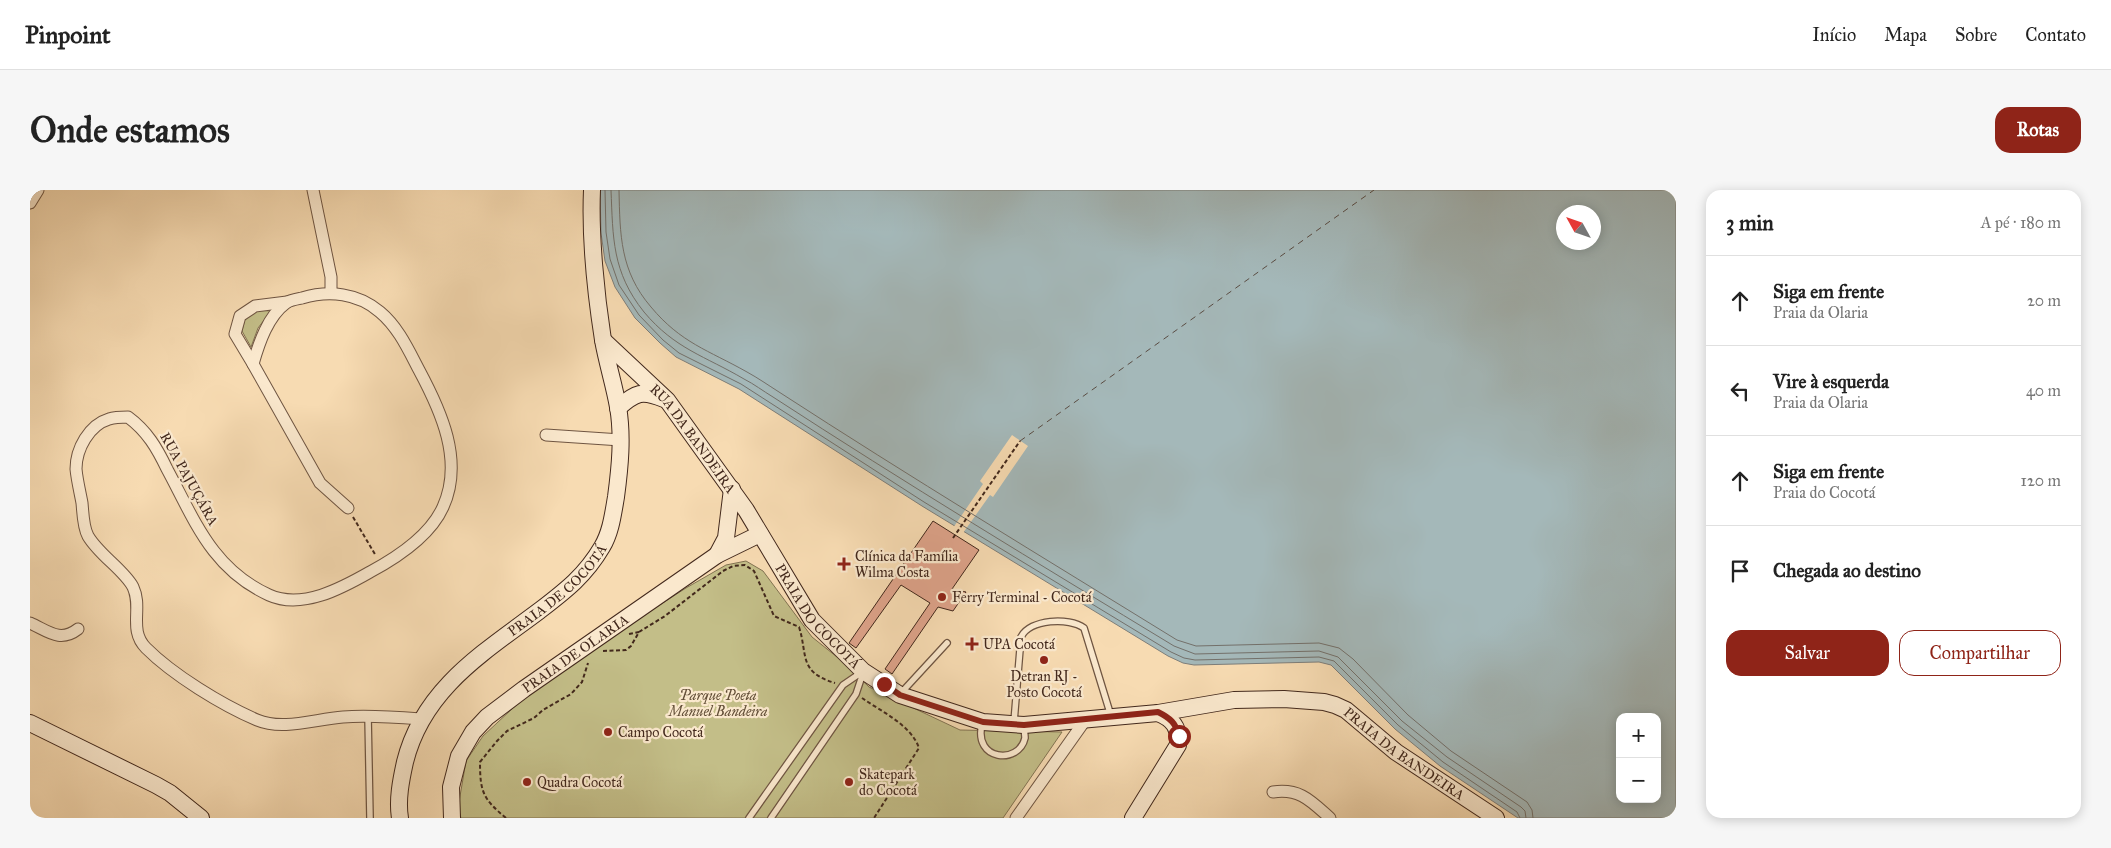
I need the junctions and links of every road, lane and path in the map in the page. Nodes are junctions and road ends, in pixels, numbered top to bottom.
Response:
1 (38, 190) edge
2 (313, 190) edge
3 (592, 190) edge
4 (30, 203) edge
5 (331, 293) junction
6 (287, 302) junction
7 (614, 360) junction
8 (253, 364) junction
9 (667, 400) junction
10 (618, 408) junction
11 (546, 435) dead end
12 (621, 440) junction
13 (1020, 441) dead end
14 (732, 489) junction
15 (348, 508) joint
16 (760, 534) junction
17 (953, 538) dead end
18 (717, 556) junction
19 (383, 566) junction
20 (30, 623) edge
21 (78, 629) dead end
22 (947, 643) dead end
23 (601, 651) dead end
24 (588, 659) dead end
25 (863, 671) junction
26 (843, 685) junction
27 (856, 694) junction
28 (900, 695) junction
29 (1158, 712) junction
30 (368, 716) junction
31 (1112, 717) junction
32 (1086, 720) junction
33 (983, 722) junction
34 (30, 723) edge
35 (1019, 724) junction
36 (418, 726) junction
37 (1273, 792) dead end
38 (201, 818) edge
39 (370, 818) edge
40 (400, 818) edge
41 (452, 818) edge
42 (506, 818) edge
43 (748, 818) edge
44 (771, 818) edge
45 (874, 818) edge
46 (1016, 818) edge
47 (1134, 818) edge
48 (1330, 818) edge
49 (1496, 818) edge

1 - 4 street
2 - 5 street
3 - 7 street, RUA DA BANDEIRA
5 - 6 street, RUA PAJUÇÁRA
5 - 19 street, RUA PAJUÇÁRA
6 - 8 street
6 - 8 street, RUA PAJUÇÁRA
7 - 9 street, RUA DA BANDEIRA
7 - 10 street, PRAIA DE COCOTÁ
8 - 15 street, RUA PAJUÇÁRA
9 - 10 street
9 - 14 street, RUA DA BANDEIRA
10 - 12 street, PRAIA DE COCOTÁ
11 - 12 street
12 - 36 street, PRAIA DE COCOTÁ
13 - 17 path
14 - 16 street, PRAIA DO COCOTÁ
14 - 18 street, RUA DA BANDEIRA
15 - 19 path
16 - 18 street, PRAIA DE OLARIA
16 - 25 street, PRAIA DO COCOTÁ
18 - 41 street, PRAIA DE OLARIA
19 - 30 street, RUA PAJUÇÁRA
20 - 21 street
22 - 28 lane
23 - 26 path
24 - 42 path
25 - 26 lane
25 - 27 lane
25 - 28 street, PRAIA DO COCOTÁ
26 - 43 lane
27 - 44 lane
27 - 45 path
28 - 33 street, PRAIA DO COCOTÁ
29 - 31 street, PRAIA DO COCOTÁ
29 - 47 street
29 - 49 street, PRAIA DA BANDEIRA
30 - 36 street, RUA PAJUÇÁRA
30 - 39 lane
31 - 32 street, PRAIA DO COCOTÁ
31 - 35 lane
32 - 35 street, PRAIA DO COCOTÁ
32 - 46 street
33 - 35 street, PRAIA DO COCOTÁ
33 - 35 lane
34 - 38 street
36 - 40 street, PRAIA DE COCOTÁ
37 - 48 street

